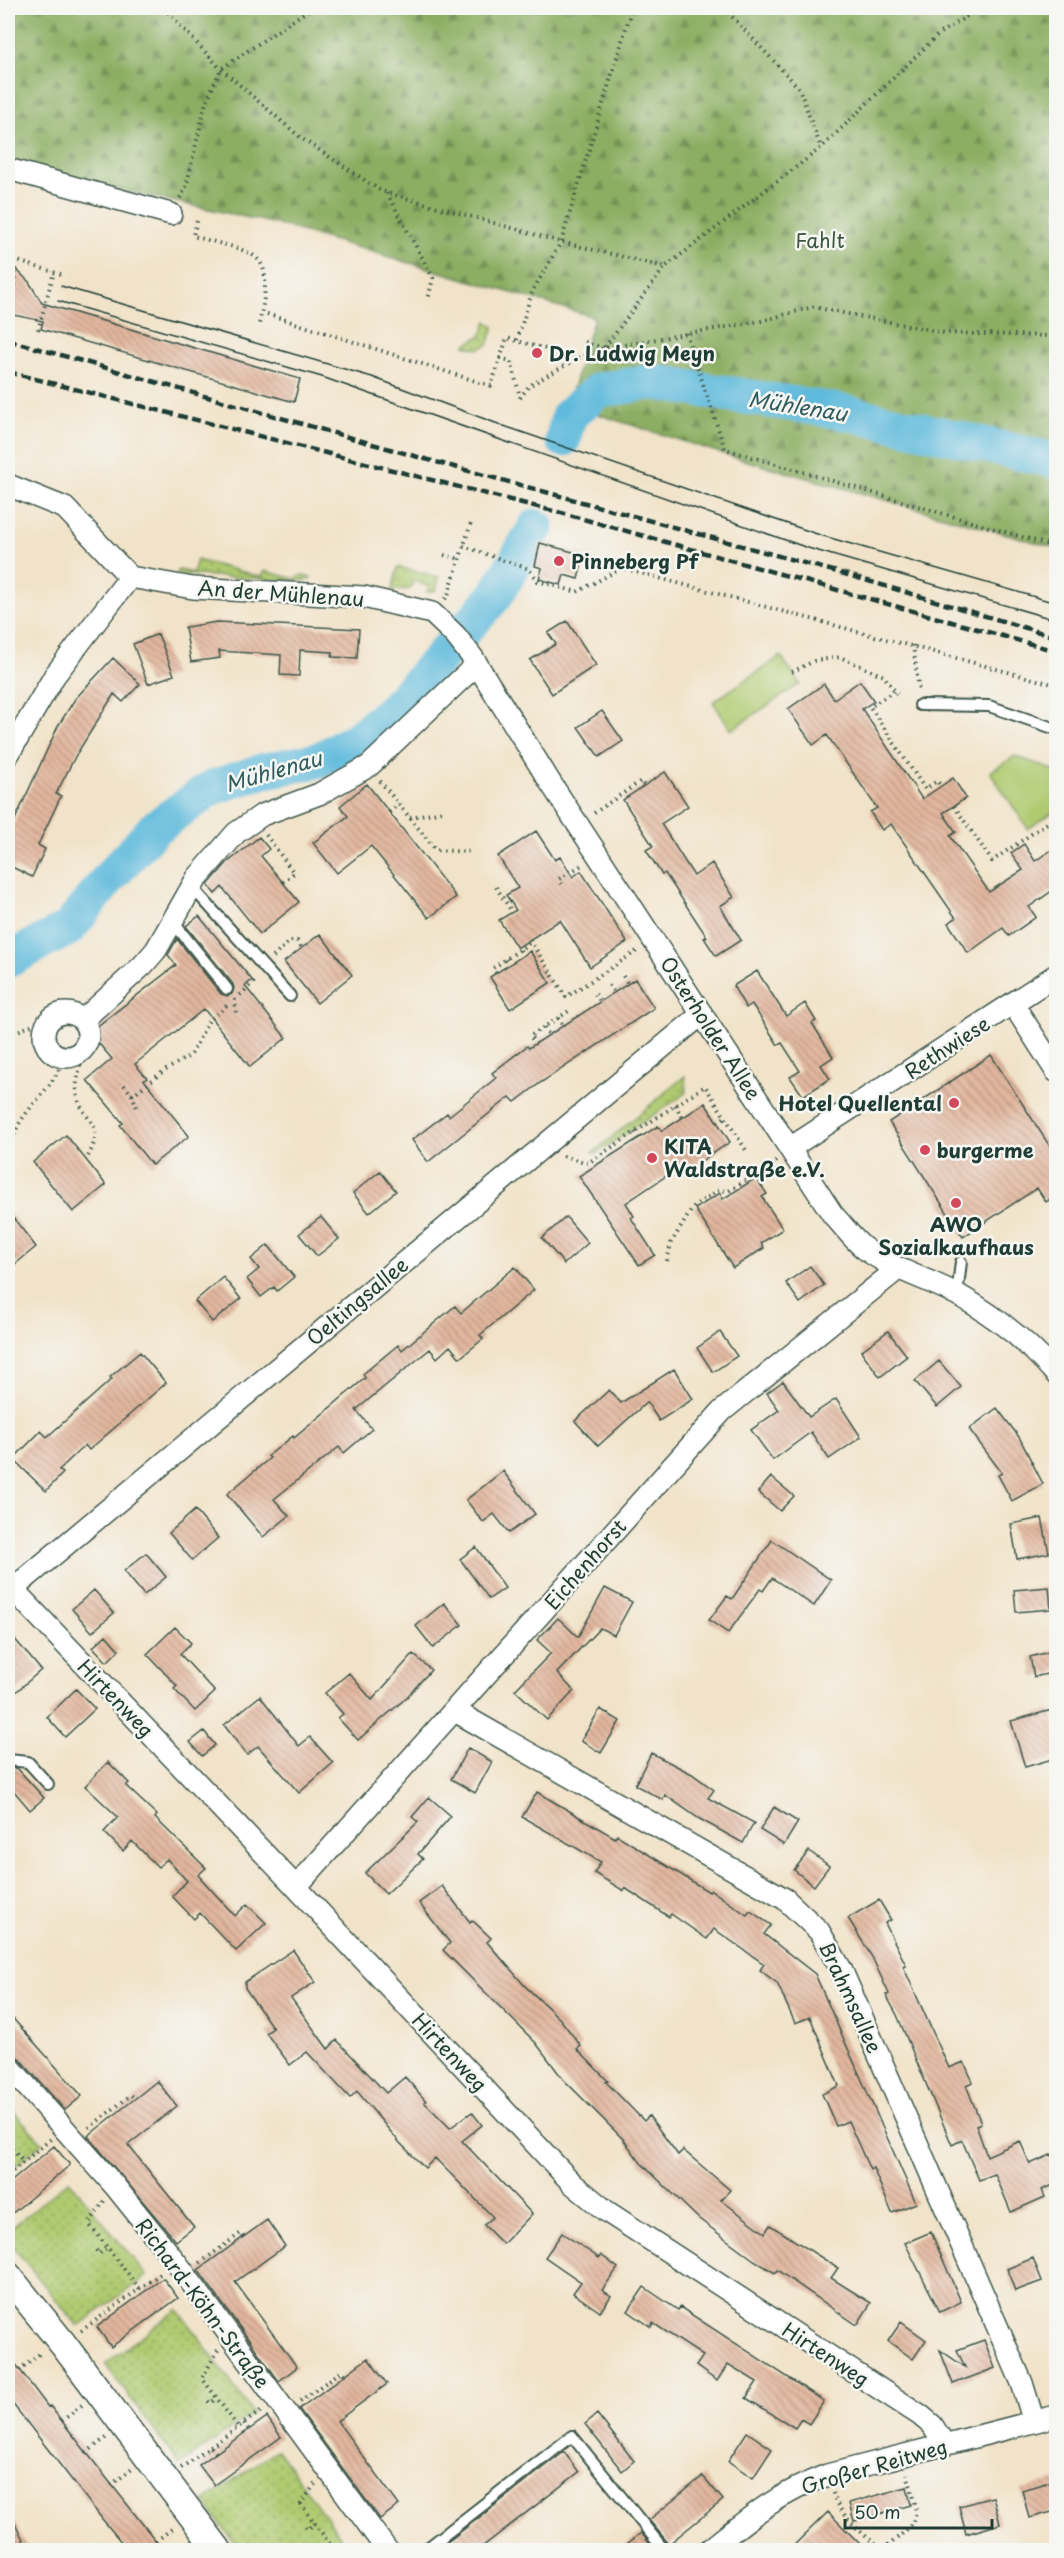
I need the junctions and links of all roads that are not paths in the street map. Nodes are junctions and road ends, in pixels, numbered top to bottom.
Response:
1 (8, 170) edge
2 (171, 214) dead end
3 (8, 485) edge
4 (130, 577) junction
5 (432, 613) joint
6 (475, 661) junction
7 (920, 705) road end
8 (1056, 729) edge
9 (8, 755) edge
10 (192, 887) junction
11 (173, 922) junction
12 (1056, 975) edge
13 (227, 989) dead end
14 (290, 996) dead end
15 (1013, 1004) junction
16 (702, 1014) junction
17 (83, 1020) junction
18 (1056, 1071) edge
19 (792, 1150) junction
20 (961, 1262) dead end
21 (899, 1268) junction
22 (957, 1294) junction
23 (1056, 1374) edge
24 (9, 1589) edge
25 (455, 1710) junction
26 (8, 1760) edge
27 (48, 1784) dead end
28 (296, 1887) junction
29 (8, 2065) edge
30 (8, 2276) edge
31 (1056, 2416) edge
32 (1034, 2422) junction
33 (945, 2445) junction
34 (218, 2550) edge
35 (387, 2550) edge
36 (425, 2550) edge
37 (664, 2550) edge
38 (709, 2550) edge

1 - 2 street
3 - 4 street
4 - 5 street, An der Mühlenau
4 - 9 street
5 - 6 street, Osterholder Allee
6 - 10 street
6 - 16 street, Osterholder Allee
7 - 8 lane
10 - 11 street
10 - 14 lane
11 - 13 lane
11 - 17 street
12 - 15 street, Rethwiese
15 - 18 street
15 - 19 street, Rethwiese
16 - 19 street, Osterholder Allee
16 - 24 street, Oeltingsallee
17 - 17 street
19 - 21 street, Osterholder Allee
20 - 22 lane
21 - 22 street, Osterholder Allee
21 - 25 street, Eichenhorst
22 - 23 street, Osterholder Allee
24 - 28 street, Hirtenweg
25 - 28 street, Eichenhorst
25 - 32 street, Brahmsallee
26 - 27 lane
28 - 33 street, Hirtenweg
29 - 35 street, Richard-Köhn-Straße
30 - 34 street
31 - 32 street, Großer Reitweg
32 - 33 street, Großer Reitweg
33 - 38 street, Großer Reitweg
36 - 37 lane

